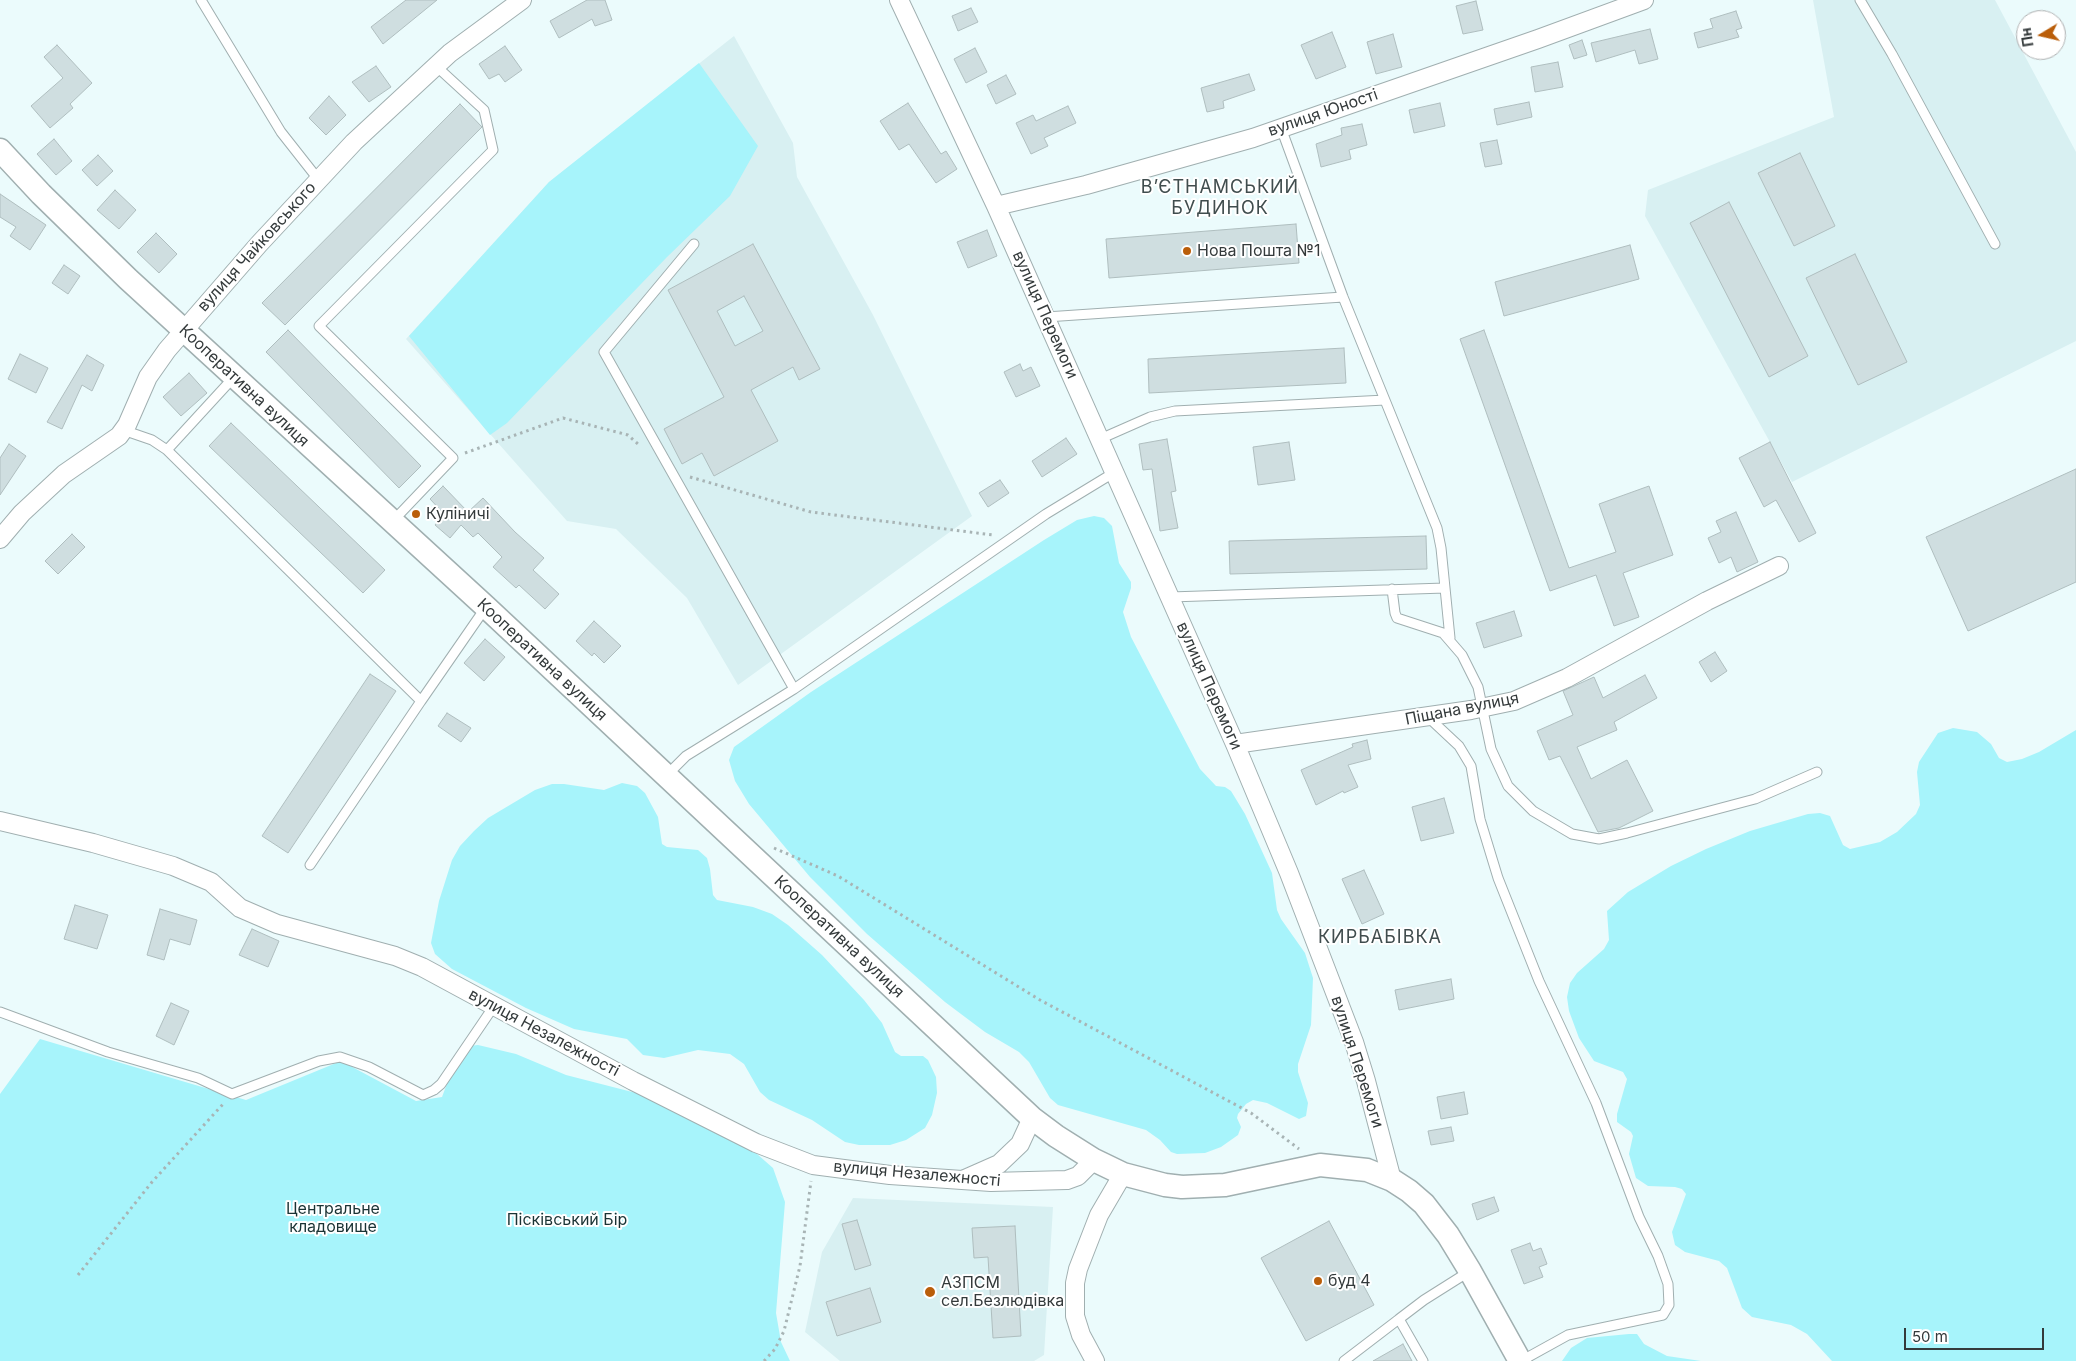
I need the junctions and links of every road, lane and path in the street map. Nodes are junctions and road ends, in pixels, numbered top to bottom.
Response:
1 (201, 0) edge
2 (522, 0) edge
3 (899, 0) edge
4 (1644, 0) edge
5 (1860, 0) edge
6 (436, 66) junction
7 (1281, 128) junction
8 (0, 150) edge
9 (318, 179) junction
10 (996, 206) junction
11 (694, 244) dead end
12 (1995, 244) dead end
13 (1343, 296) junction
14 (1046, 317) junction
15 (184, 330) junction
16 (235, 376) junction
17 (1385, 400) junction
18 (123, 430) junction
19 (1100, 439) junction
20 (642, 446) dead end
21 (167, 450) junction
22 (453, 458) junction
23 (669, 468) junction
24 (1115, 472) junction
25 (392, 522) junction
26 (1013, 536) junction
27 (0, 539) edge
28 (1779, 566) dead end
29 (1445, 588) junction
30 (1392, 589) junction
31 (1170, 596) junction
32 (486, 607) junction
33 (1450, 638) junction
34 (794, 689) junction
35 (422, 702) junction
36 (1484, 708) junction
37 (1427, 717) junction
38 (1235, 744) junction
39 (1817, 772) dead end
40 (666, 776) junction
41 (0, 821) edge
42 (767, 845) dead end
43 (310, 865) dead end
44 (494, 1006) junction
45 (0, 1012) edge
46 (232, 1094) junction
47 (1032, 1118) junction
48 (1094, 1160) junction
49 (813, 1165) junction
50 (1320, 1165) junction
51 (1123, 1174) junction
52 (962, 1180) junction
53 (1392, 1180) junction
54 (1470, 1271) junction
55 (78, 1275) dead end
56 (1399, 1319) junction
57 (764, 1361) edge
58 (1095, 1361) edge
59 (1344, 1361) edge
60 (1423, 1361) edge
61 (1520, 1361) edge

1 - 9 lane
2 - 6 street, вулиця Чайковського
3 - 10 street, вулиця Перемоги
4 - 7 street, вулиця Юності
5 - 12 lane
6 - 9 street, вулиця Чайковського
6 - 22 lane
7 - 10 street, вулиця Юності
7 - 13 lane
8 - 15 street, Кооперативна вулиця
9 - 15 street, вулиця Чайковського
10 - 14 street, вулиця Перемоги
11 - 23 lane
13 - 14 lane
13 - 17 lane
14 - 19 street, вулиця Перемоги
15 - 16 street, Кооперативна вулиця
15 - 18 street, вулиця Чайковського
16 - 21 lane
16 - 25 street, Кооперативна вулиця
17 - 19 lane
17 - 29 lane
18 - 21 lane
18 - 27 street, вулиця Чайковського
19 - 24 street, вулиця Перемоги
20 - 22 path
21 - 35 lane
22 - 25 lane
23 - 26 path
23 - 34 lane
24 - 26 lane
24 - 31 street, вулиця Перемоги
25 - 32 street, Кооперативна вулиця
26 - 34 lane
28 - 36 street, Піщана вулиця
29 - 30 lane
29 - 33 lane
30 - 31 lane
30 - 33 lane
31 - 38 street, вулиця Перемоги
32 - 35 lane
32 - 40 street, Кооперативна вулиця
33 - 36 lane
34 - 40 lane
35 - 43 lane
36 - 37 street, Піщана вулиця
36 - 39 lane
37 - 38 street, Піщана вулиця
37 - 61 lane
38 - 53 street, вулиця Перемоги
40 - 47 street, Кооперативна вулиця
41 - 44 street, вулиця Незалежності
42 - 50 path
44 - 46 lane
44 - 49 street, вулиця Незалежності
45 - 46 lane
46 - 55 path
47 - 48 street, Кооперативна вулиця
47 - 52 street
48 - 51 street, Кооперативна вулиця
48 - 52 street, вулиця Незалежності
49 - 52 street, вулиця Незалежності
49 - 57 path
50 - 51 street, Кооперативна вулиця
50 - 53 street, Кооперативна вулиця
51 - 58 street
53 - 54 street
54 - 56 lane
54 - 61 street
56 - 59 lane
56 - 60 lane

